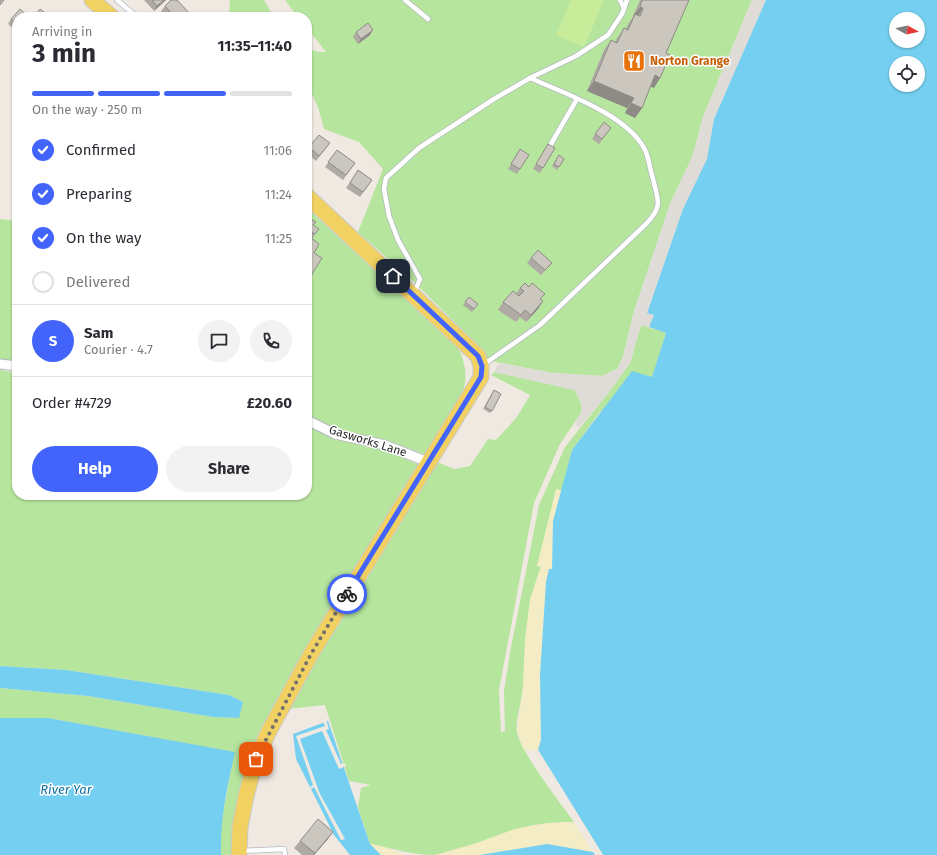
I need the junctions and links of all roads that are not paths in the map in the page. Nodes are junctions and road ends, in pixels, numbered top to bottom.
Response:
1 (92, 0) edge
2 (117, 0) edge
3 (405, 0) edge
4 (620, 0) edge
5 (627, 0) edge
6 (624, 8) junction
7 (106, 12) edge
8 (131, 12) edge
9 (428, 19) dead end
10 (530, 78) junction
11 (577, 99) junction
12 (551, 144) edge
13 (312, 201) edge
14 (413, 295) junction
15 (0, 364) edge
16 (12, 365) edge
17 (482, 366) junction
18 (312, 422) edge
19 (428, 462) junction
20 (239, 853) edge
21 (285, 855) edge

1 - 7 main road
2 - 8 lane
3 - 9 lane
4 - 6 lane
5 - 6 lane
6 - 10 lane
10 - 11 lane
10 - 14 lane
11 - 12 lane
11 - 17 lane
13 - 14 main road
14 - 17 main road
15 - 16 street
17 - 19 main road
18 - 19 street, Gasworks Lane
19 - 20 main road
20 - 21 lane

